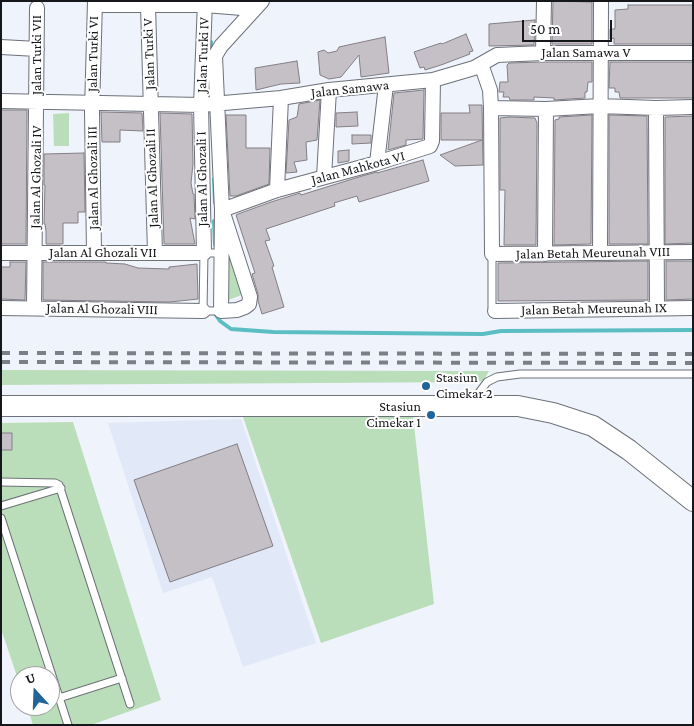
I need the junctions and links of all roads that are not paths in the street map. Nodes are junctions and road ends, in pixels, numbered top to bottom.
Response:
1 (544, 1) edge
2 (601, 1) edge
3 (95, 3) edge
4 (205, 3) edge
5 (148, 5) junction
6 (258, 5) edge
7 (37, 8) dead end
8 (1, 47) edge
9 (37, 49) junction
10 (601, 52) junction
11 (543, 53) junction
12 (693, 53) edge
13 (481, 64) junction
14 (432, 80) junction
15 (386, 85) junction
16 (328, 90) junction
17 (281, 98) junction
18 (1, 101) edge
19 (37, 102) junction
20 (92, 103) junction
21 (151, 103) junction
22 (209, 104) junction
23 (600, 106) junction
24 (693, 107) edge
25 (491, 108) junction
26 (656, 108) junction
27 (546, 109) junction
28 (377, 163) junction
29 (324, 177) junction
30 (277, 190) junction
31 (222, 210) junction
32 (657, 252) junction
33 (693, 252) edge
34 (1, 253) edge
35 (35, 253) junction
36 (94, 253) junction
37 (154, 253) junction
38 (204, 253) junction
39 (221, 253) junction
40 (600, 253) junction
41 (492, 254) junction
42 (545, 254) junction
43 (1, 308) edge
44 (34, 308) junction
45 (657, 308) junction
46 (693, 308) edge
47 (210, 311) junction
48 (495, 311) joint
49 (693, 374) edge
50 (1, 393) edge
51 (478, 394) junction
52 (274, 400) junction
53 (1, 406) edge
54 (1, 482) edge
55 (693, 487) edge
56 (60, 488) junction
57 (693, 501) edge
58 (1, 506) edge
59 (1, 518) edge
60 (49, 666) edge
61 (122, 678) junction
62 (60, 698) edge
63 (60, 701) edge
64 (130, 704) dead end
65 (68, 725) edge

1 - 11 street
2 - 10 street
3 - 5 street
3 - 20 street, Jalan Turki VI
4 - 5 street
4 - 6 street
4 - 22 street, Jalan Turki IV
5 - 21 street, Jalan Turki V
6 - 22 street
7 - 9 street, Jalan Turki VII
8 - 9 street
9 - 19 street, Jalan Turki VII
10 - 11 street, Jalan Samawa V
10 - 12 street, Jalan Samawa V
10 - 23 street
11 - 13 street, Jalan Samawa V
13 - 14 street, Jalan Samawa
13 - 25 street
14 - 15 street, Jalan Samawa
14 - 28 street, Jalan Mahkota VI
15 - 16 street, Jalan Samawa
15 - 28 street
16 - 17 street, Jalan Samawa
16 - 29 street
17 - 22 street, Jalan Samawa
17 - 30 street
18 - 19 street, Jalan Samawa
19 - 20 street, Jalan Samawa
19 - 35 street, Jalan Al Ghozali IV
20 - 21 street, Jalan Samawa
20 - 36 street, Jalan Al Ghozali III
21 - 22 street, Jalan Samawa
21 - 37 street, Jalan Al Ghozali II
22 - 31 street
22 - 38 street, Jalan Al Ghozali I
23 - 26 street
23 - 27 street
23 - 40 street
24 - 26 street
25 - 27 street
25 - 41 street
26 - 32 street
27 - 42 street
28 - 29 street, Jalan Mahkota VI
29 - 30 street, Jalan Mahkota VI
30 - 31 street, Jalan Mahkota VI
31 - 39 street
31 - 47 street, Jalan Al Ghozali VIII
32 - 33 street, Jalan Betah Meureunah VIII
32 - 40 street, Jalan Betah Meureunah VIII
32 - 45 street
34 - 35 street, Jalan Al Ghozali VII
35 - 36 street, Jalan Al Ghozali VII
35 - 44 street, Jalan Al Ghozali IV
36 - 37 street, Jalan Al Ghozali VII
37 - 38 street, Jalan Al Ghozali VII
38 - 39 lane
38 - 47 lane
39 - 47 street
40 - 42 street, Jalan Betah Meureunah VIII
41 - 42 street, Jalan Betah Meureunah VIII
41 - 48 lane
43 - 44 street, Jalan Al Ghozali VIII
44 - 47 street, Jalan Al Ghozali VIII
45 - 46 street, Jalan Betah Meureunah IX
45 - 48 street, Jalan Betah Meureunah IX
49 - 51 lane
50 - 52 street
51 - 52 street
51 - 55 street
52 - 53 street
52 - 57 street
54 - 56 lane
56 - 58 lane
56 - 61 lane
59 - 60 lane
61 - 62 lane
61 - 64 lane
63 - 65 lane

